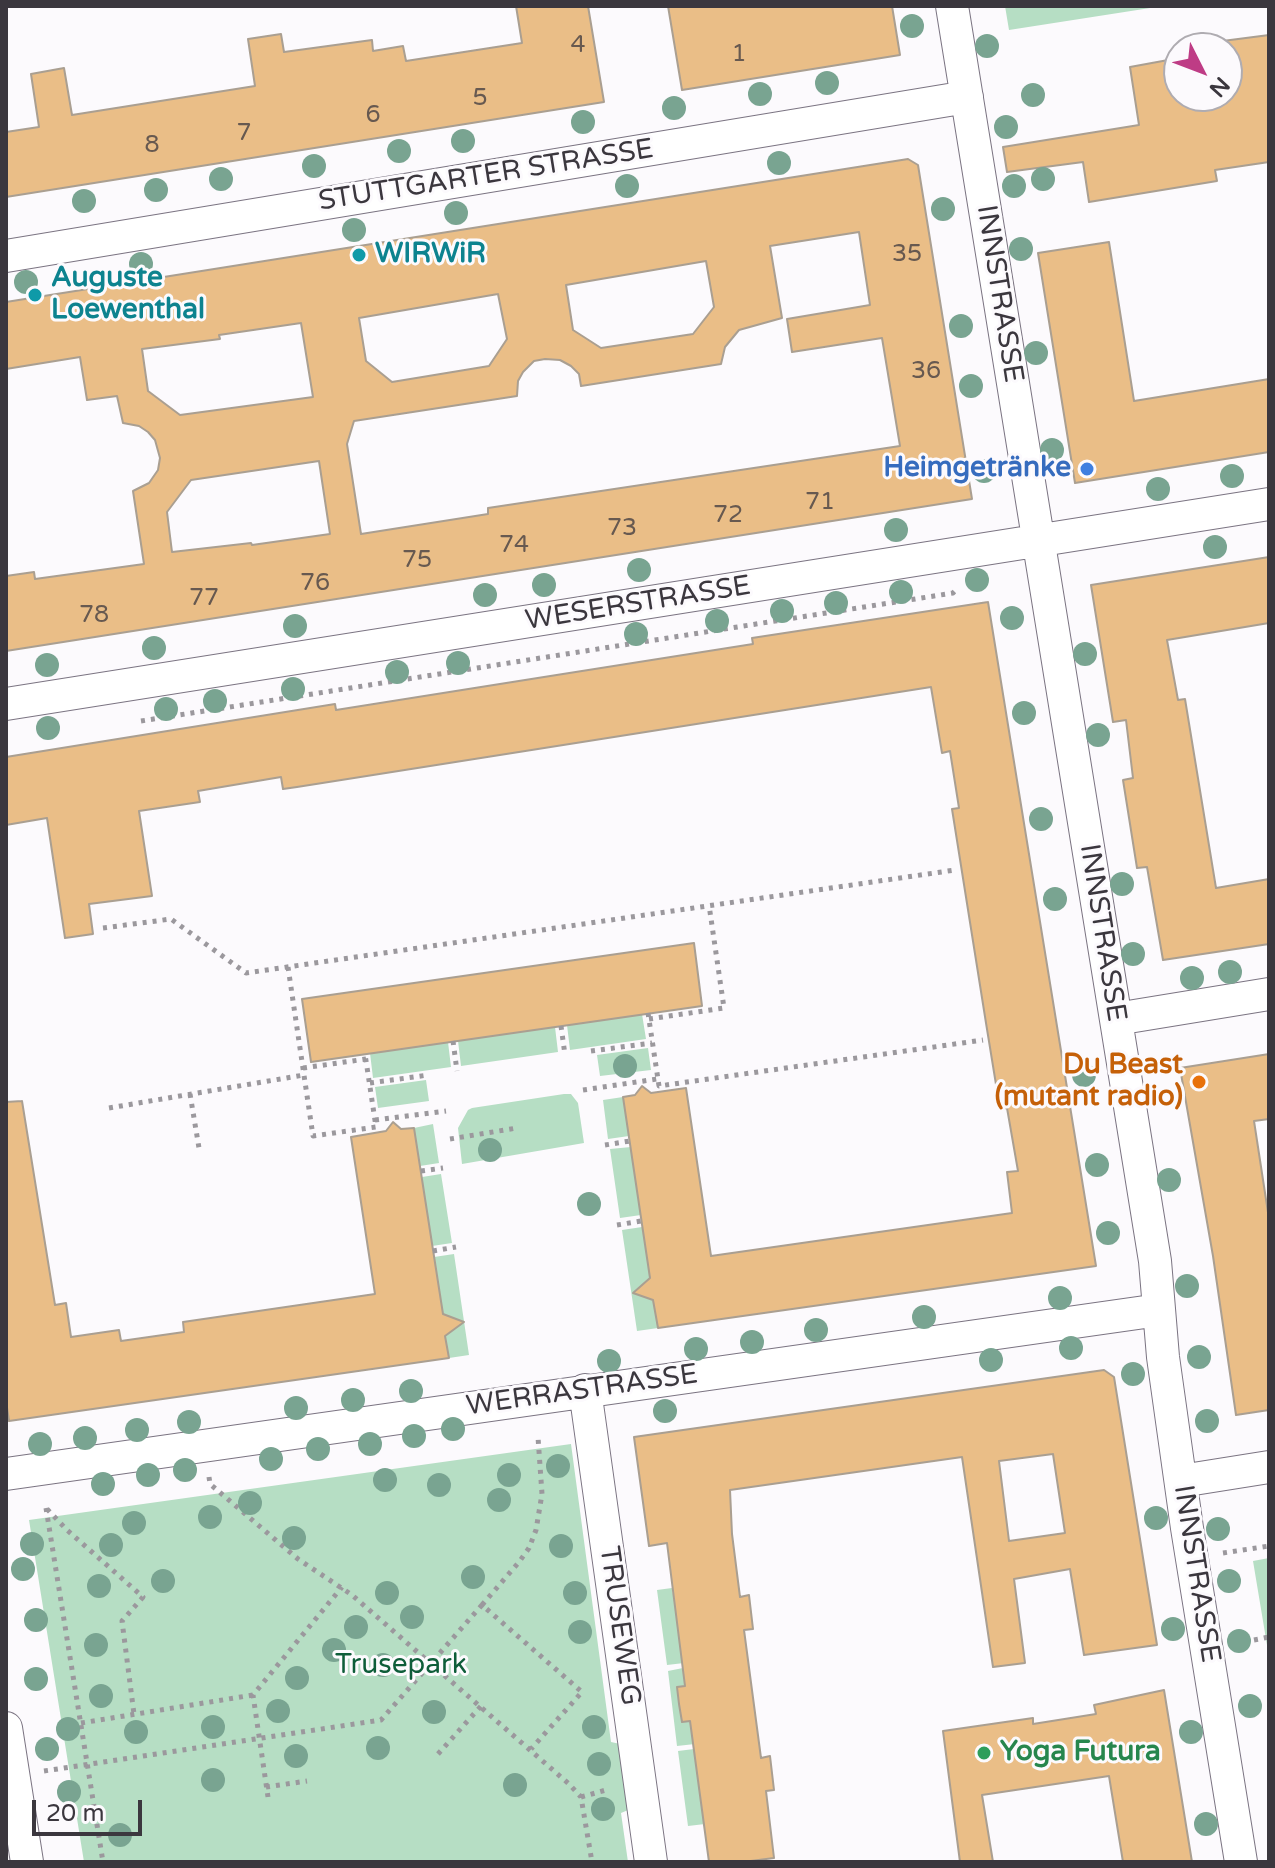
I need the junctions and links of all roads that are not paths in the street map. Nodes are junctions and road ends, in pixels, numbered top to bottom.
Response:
1 (952, 6) edge
2 (967, 97) junction
3 (6, 256) edge
4 (1269, 504) edge
5 (1038, 540) junction
6 (6, 704) edge
7 (1269, 994) edge
8 (1116, 1019) junction
9 (1159, 1310) junction
10 (585, 1390) junction
11 (1269, 1467) edge
12 (6, 1474) edge
13 (1181, 1481) junction
14 (6, 1728) edge
15 (27, 1862) edge
16 (651, 1862) edge
17 (1241, 1862) edge

1 - 2 street, INNSTRASSE
2 - 3 street, STUTTGARTER STRASSE
2 - 5 street, INNSTRASSE
4 - 5 street, WESERSTRASSE
5 - 6 street, WESERSTRASSE
5 - 8 street, INNSTRASSE
7 - 8 street
8 - 9 street, INNSTRASSE
9 - 10 street, WERRASTRASSE
9 - 13 street, INNSTRASSE
10 - 12 street, WERRASTRASSE
10 - 16 street, TRUSEWEG
11 - 13 street
13 - 17 street, INNSTRASSE
14 - 15 street

